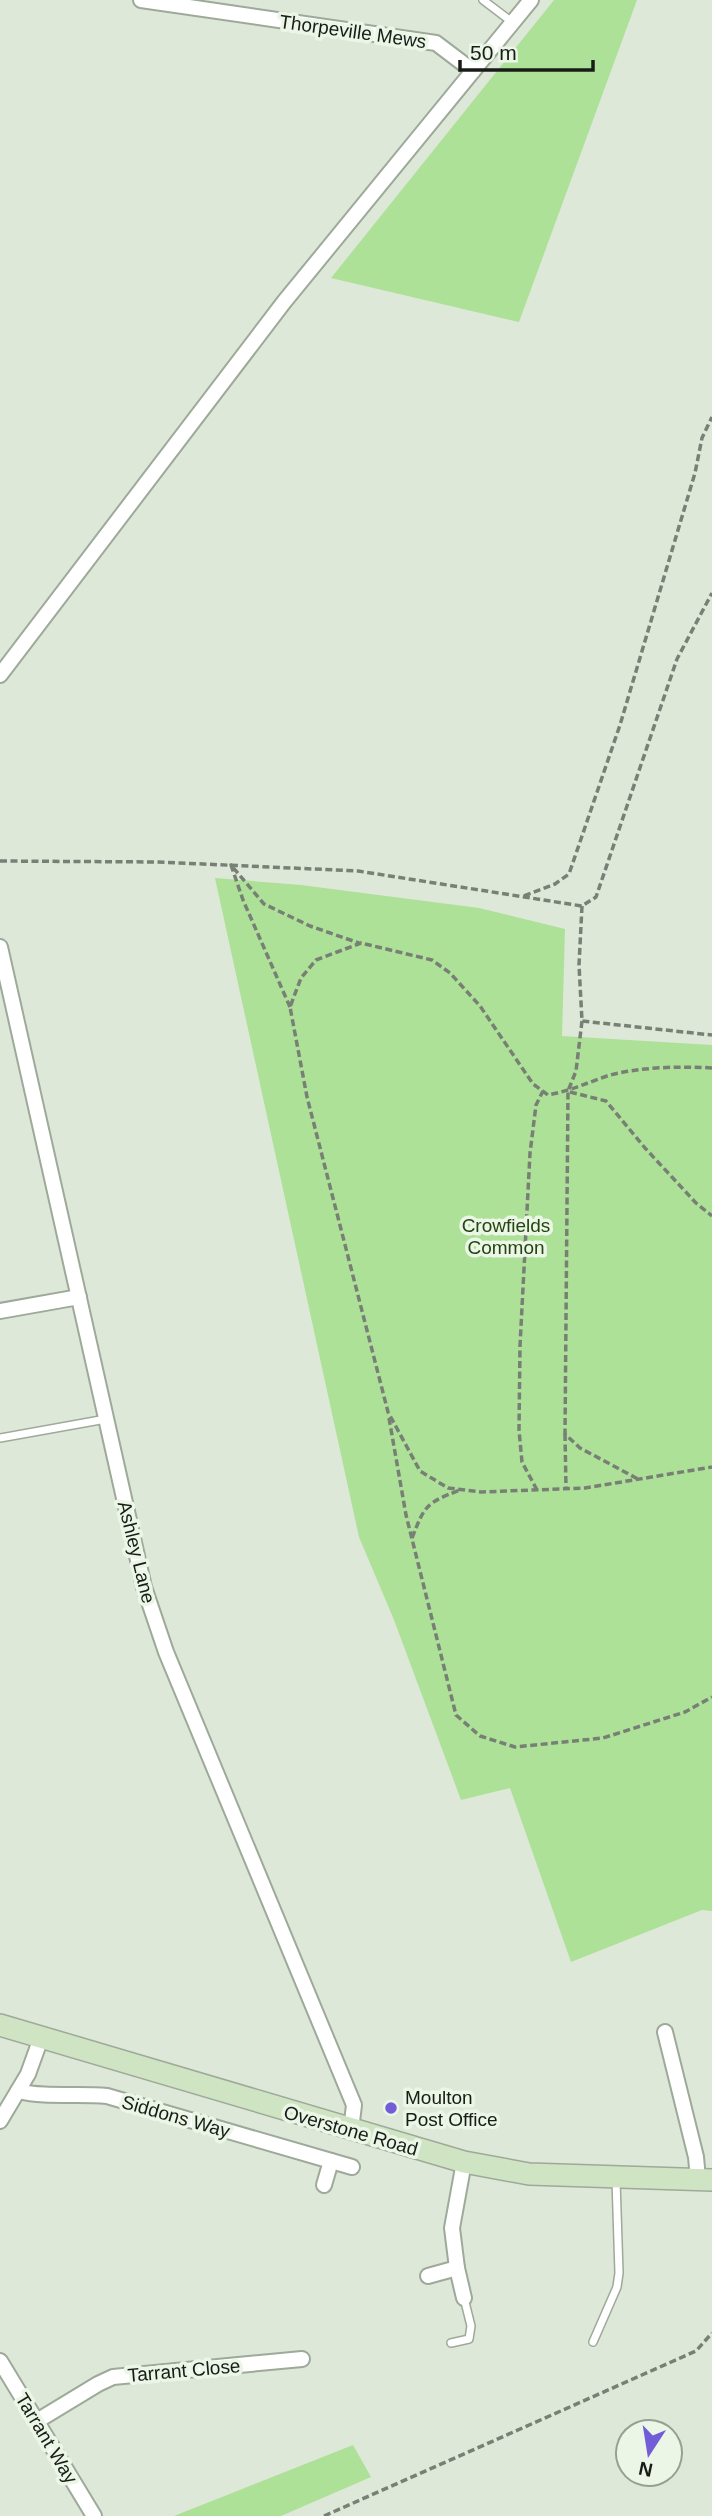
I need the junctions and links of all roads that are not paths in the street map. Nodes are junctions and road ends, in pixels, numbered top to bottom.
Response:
1 (141, 0) edge
2 (483, 0) edge
3 (531, 0) edge
4 (513, 23) junction
5 (474, 71) junction
6 (0, 675) edge
7 (0, 947) edge
8 (79, 1297) junction
9 (0, 1311) edge
10 (106, 1419) junction
11 (0, 1438) edge
12 (0, 2025) edge
13 (665, 2032) dead end
14 (41, 2038) junction
15 (19, 2091) junction
16 (0, 2122) edge
17 (351, 2130) junction
18 (331, 2161) junction
19 (464, 2162) junction
20 (352, 2167) dead end
21 (616, 2179) junction
22 (705, 2180) edge
23 (324, 2185) dead end
24 (457, 2268) junction
25 (428, 2276) dead end
26 (464, 2298) joint
27 (593, 2342) dead end
28 (451, 2343) dead end
29 (302, 2359) dead end
30 (0, 2361) edge
31 (37, 2421) junction
32 (94, 2516) edge

1 - 5 street, Thorpeville Mews
2 - 4 lane
3 - 4 street
4 - 5 street
5 - 6 street
7 - 8 street, Ashley Lane
8 - 9 street
8 - 10 street, Ashley Lane
10 - 11 lane
10 - 17 street, Ashley Lane
12 - 14 street, Overstone Road
13 - 22 street
14 - 15 street
14 - 17 street, Overstone Road
15 - 16 street
15 - 18 street, Siddons Way
17 - 19 street, Overstone Road
18 - 20 street, Siddons Way
18 - 23 street
19 - 21 street, Overstone Road
19 - 24 street
21 - 22 street, Overstone Road
21 - 27 lane
24 - 25 street
24 - 26 street
26 - 28 lane
29 - 31 street, Tarrant Close
30 - 31 street, Tarrant Way
31 - 32 street, Tarrant Way

